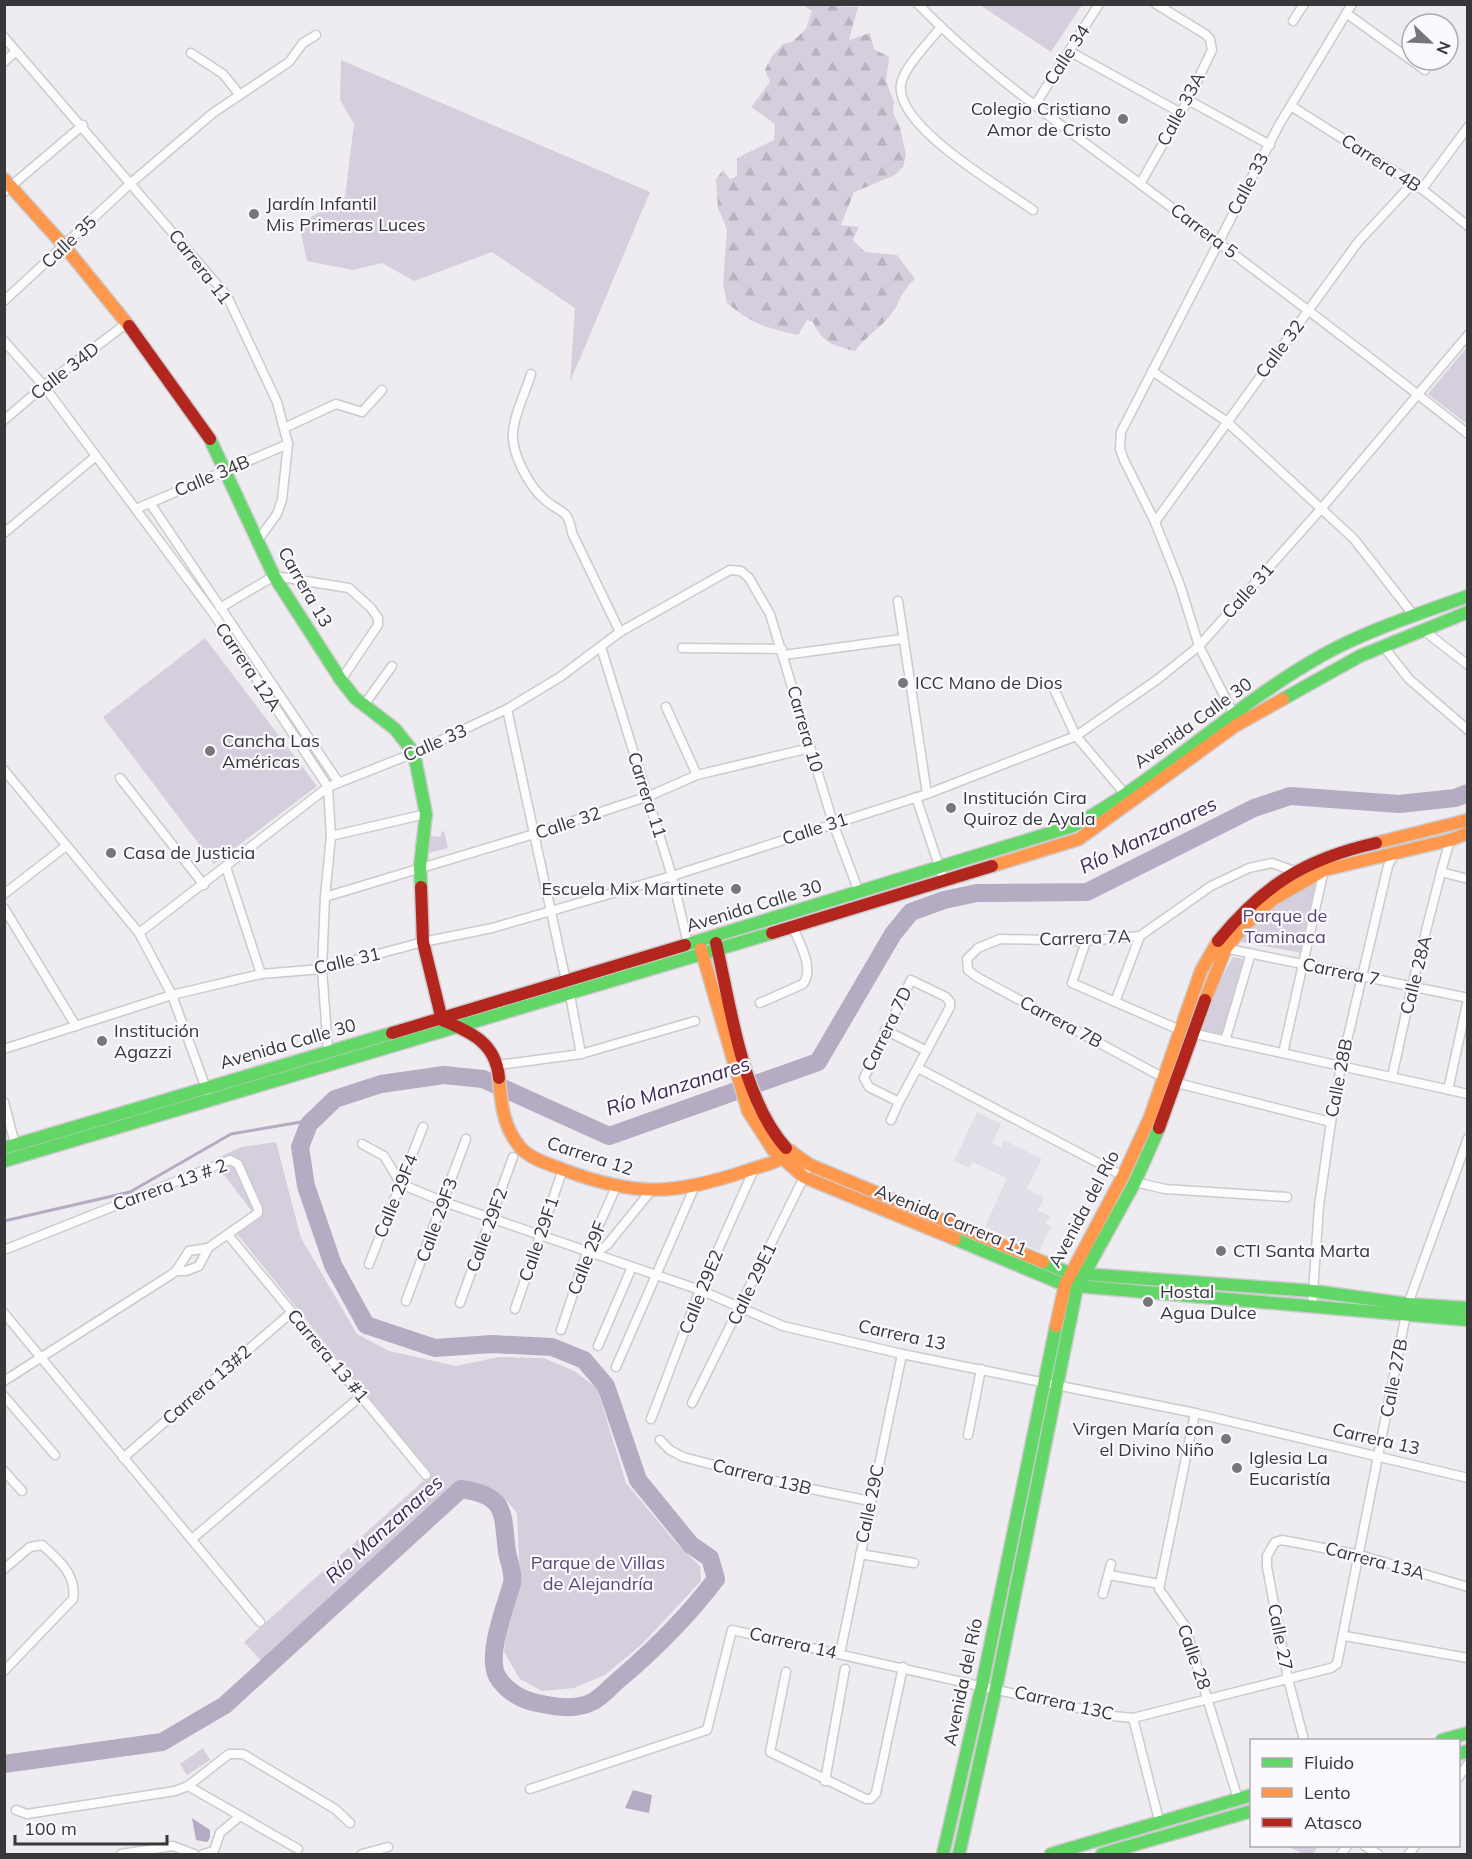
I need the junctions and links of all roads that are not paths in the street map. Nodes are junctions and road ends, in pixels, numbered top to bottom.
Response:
1 (918, 4) edge
2 (1099, 4) edge
3 (1156, 4) edge
4 (1304, 4) edge
5 (1352, 4) edge
6 (1346, 14) junction
7 (1293, 21) dead end
8 (940, 27) junction
9 (316, 36) dead end
10 (4, 37) edge
11 (1069, 51) junction
12 (15, 52) junction
13 (1400, 52) edge
14 (191, 53) dead end
15 (4, 62) edge
16 (240, 94) junction
17 (1188, 100) junction
18 (1035, 105) junction
19 (1291, 106) junction
20 (1180, 113) junction
21 (82, 125) junction
22 (1467, 127) edge
23 (1270, 145) junction
24 (132, 183) junction
25 (1413, 183) junction
26 (1140, 184) junction
27 (7, 186) edge
28 (1422, 189) junction
29 (1033, 210) dead end
30 (1467, 226) edge
31 (1217, 242) junction
32 (65, 247) junction
33 (4, 301) edge
34 (1309, 310) junction
35 (127, 323) junction
36 (1467, 335) edge
37 (4, 341) edge
38 (1152, 371) junction
39 (531, 374) dead end
40 (44, 386) junction
41 (382, 390) dead end
42 (1418, 394) junction
43 (4, 420) edge
44 (1226, 421) junction
45 (284, 428) junction
46 (1467, 434) edge
47 (288, 444) junction
48 (96, 456) junction
49 (226, 469) junction
50 (150, 503) junction
51 (136, 509) junction
52 (1321, 509) junction
53 (1155, 522) junction
54 (4, 533) edge
55 (258, 540) junction
56 (741, 571) joint
57 (274, 576) junction
58 (1467, 596) edge
59 (898, 600) dead end
60 (220, 608) junction
61 (1467, 612) edge
62 (1415, 617) junction
63 (1422, 629) junction
64 (620, 632) junction
65 (902, 639) junction
66 (1199, 646) junction
67 (1383, 646) junction
68 (601, 647) junction
69 (682, 648) dead end
70 (783, 652) junction
71 (1467, 665) edge
72 (392, 666) dead end
73 (341, 680) junction
74 (1054, 689) dead end
75 (364, 705) junction
76 (666, 707) dead end
77 (507, 709) junction
78 (1233, 713) junction
79 (1467, 730) edge
80 (1076, 736) junction
81 (810, 748) junction
82 (414, 753) junction
83 (6, 775) edge
84 (697, 775) junction
85 (120, 778) dead end
86 (339, 783) junction
87 (328, 787) junction
88 (927, 794) junction
89 (1125, 794) junction
90 (649, 796) junction
91 (916, 797) junction
92 (426, 814) junction
93 (1467, 820) edge
94 (833, 823) junction
95 (1467, 833) edge
96 (534, 834) junction
97 (331, 837) junction
98 (1450, 840) junction
99 (66, 846) junction
100 (1394, 854) junction
101 (226, 867) junction
102 (420, 867) junction
103 (939, 867) junction
104 (1324, 870) junction
105 (1294, 871) junction
106 (1441, 872) junction
107 (672, 876) junction
108 (1467, 879) edge
109 (944, 881) junction
110 (204, 885) junction
111 (859, 892) junction
112 (4, 894) edge
113 (325, 897) junction
114 (4, 908) edge
115 (552, 910) junction
116 (793, 927) junction
117 (140, 933) junction
118 (715, 936) junction
119 (1140, 936) junction
120 (1086, 941) junction
121 (423, 942) junction
122 (1221, 946) junction
123 (697, 947) junction
124 (718, 950) junction
125 (1251, 953) junction
126 (967, 958) joint
127 (1304, 964) junction
128 (322, 969) junction
129 (261, 974) junction
130 (1361, 976) junction
131 (566, 981) junction
132 (1412, 986) junction
133 (570, 994) junction
134 (172, 995) junction
135 (1467, 998) edge
136 (1115, 1002) junction
137 (760, 1003) dead end
138 (442, 1020) junction
139 (695, 1021) dead end
140 (76, 1026) junction
141 (463, 1027) junction
142 (885, 1030) junction
143 (1186, 1032) junction
144 (1225, 1041) junction
145 (4, 1049) edge
146 (328, 1050) junction
147 (927, 1051) junction
148 (1283, 1053) junction
149 (581, 1054) junction
150 (1341, 1066) junction
151 (499, 1067) junction
152 (918, 1068) junction
153 (1392, 1077) junction
154 (1164, 1078) junction
155 (1177, 1083) junction
156 (206, 1087) junction
157 (1448, 1089) junction
158 (1467, 1094) edge
159 (209, 1100) junction
160 (4, 1102) edge
161 (900, 1102) junction
162 (754, 1108) junction
163 (891, 1120) dead end
164 (1330, 1122) junction
165 (423, 1127) dead end
166 (1467, 1138) edge
167 (466, 1139) dead end
168 (363, 1144) dead end
169 (10, 1146) edge
170 (791, 1151) junction
171 (513, 1157) dead end
172 (782, 1160) junction
173 (4, 1161) edge
174 (810, 1165) junction
175 (755, 1167) junction
176 (563, 1169) junction
177 (804, 1177) junction
178 (1129, 1179) junction
179 (401, 1185) junction
180 (616, 1187) junction
181 (694, 1188) junction
182 (650, 1192) junction
183 (1287, 1197) dead end
184 (444, 1202) junction
185 (491, 1218) junction
186 (540, 1235) junction
187 (229, 1236) junction
188 (607, 1245) junction
189 (208, 1248) junction
190 (4, 1250) edge
191 (590, 1253) junction
192 (608, 1258) junction
193 (369, 1264) dead end
194 (632, 1267) junction
195 (176, 1270) junction
196 (1083, 1274) junction
197 (654, 1276) junction
198 (1070, 1282) junction
199 (700, 1290) junction
200 (1313, 1291) junction
201 (406, 1301) dead end
202 (460, 1303) dead end
203 (1312, 1306) junction
204 (740, 1308) junction
205 (515, 1309) dead end
206 (1407, 1309) junction
207 (292, 1312) junction
208 (4, 1313) edge
209 (1465, 1318) edge
210 (561, 1330) dead end
211 (598, 1346) dead end
212 (902, 1354) junction
213 (40, 1358) junction
214 (616, 1367) dead end
215 (981, 1370) junction
216 (4, 1381) edge
217 (1043, 1381) junction
218 (1057, 1384) junction
219 (4, 1396) edge
220 (361, 1396) junction
221 (692, 1403) dead end
222 (1195, 1413) junction
223 (651, 1419) dead end
224 (968, 1434) dead end
225 (660, 1440) dead end
226 (55, 1455) dead end
227 (123, 1458) junction
228 (1378, 1459) junction
229 (4, 1471) edge
230 (426, 1475) dead end
231 (1467, 1478) edge
232 (22, 1491) dead end
233 (870, 1501) junction
234 (192, 1539) junction
235 (1282, 1540) joint
236 (860, 1554) junction
237 (1360, 1555) junction
238 (914, 1563) dead end
239 (1111, 1564) dead end
240 (4, 1569) edge
241 (1108, 1575) junction
242 (1160, 1584) junction
243 (1467, 1587) edge
244 (1103, 1594) dead end
245 (260, 1622) dead end
246 (1344, 1636) junction
247 (840, 1654) junction
248 (1467, 1658) edge
249 (1340, 1660) joint
250 (903, 1667) junction
251 (845, 1669) dead end
252 (4, 1671) edge
253 (786, 1672) dead end
254 (1288, 1679) junction
255 (982, 1685) junction
256 (996, 1688) junction
257 (1208, 1700) junction
258 (1133, 1718) junction
259 (1467, 1733) edge
260 (1304, 1739) edge
261 (1446, 1739) edge
262 (825, 1781) junction
263 (188, 1786) junction
264 (530, 1789) dead end
265 (1250, 1795) edge
266 (1239, 1799) junction
267 (16, 1810) dead end
268 (1250, 1811) edge
269 (240, 1816) junction
270 (350, 1823) dead end
271 (1160, 1824) junction
272 (1101, 1840) junction
273 (388, 1847) dead end
274 (298, 1849) dead end
275 (150, 1852) edge
276 (215, 1853) edge
277 (121, 1854) edge
278 (194, 1854) edge
279 (204, 1854) edge
280 (362, 1854) edge
281 (943, 1854) edge
282 (958, 1854) edge
283 (1051, 1854) edge
284 (1104, 1854) edge

1 - 8 street, Carrera 5
2 - 11 street, Calle 34
3 - 17 street, Calle 33A
4 - 7 street
5 - 6 street, Calle 33
6 - 13 street
6 - 19 street, Calle 33
8 - 18 street, Carrera 5
8 - 29 street
9 - 16 street, Calle 35
10 - 12 street, Carrera 11
11 - 18 street, Calle 34
11 - 20 street
12 - 15 street
12 - 21 street, Carrera 11
14 - 16 street
16 - 24 street, Calle 35
17 - 20 street, Calle 33A
17 - 23 street
18 - 26 street, Carrera 5
19 - 23 street, Calle 33
19 - 25 street, Carrera 4B
20 - 26 street, Calle 33A
21 - 24 street, Carrera 11
21 - 27 street
22 - 28 street
23 - 31 street, Calle 33
24 - 32 street, Calle 35
24 - 45 street, Carrera 11
25 - 28 street, Carrera 4B
25 - 34 street, Calle 32
26 - 31 street, Carrera 5
27 - 32 main road, Carrera 13
28 - 30 street, Carrera 4B
31 - 34 street, Carrera 5
31 - 38 street, Calle 33
32 - 33 street, Calle 35
32 - 35 main road, Carrera 13
34 - 42 street, Carrera 5
34 - 44 street, Calle 32
35 - 40 street, Calle 34D
35 - 49 main road, Carrera 13
36 - 42 street, Calle 31
37 - 40 street, Carrera 12A
38 - 44 street
38 - 53 street, Calle 33
39 - 64 street
40 - 43 street, Calle 34D
40 - 48 street, Carrera 12A
41 - 45 street
42 - 46 street, Carrera 5
42 - 52 street, Calle 31
44 - 52 street
44 - 53 street, Calle 32
45 - 47 street, Carrera 11
47 - 49 street, Calle 34B
47 - 55 street, Carrera 11
48 - 51 street, Carrera 12A
48 - 54 street
49 - 50 street, Calle 34B
49 - 55 main road, Carrera 13
50 - 51 street, Calle 34B
50 - 60 street
51 - 87 street, Carrera 12A
52 - 62 street
52 - 66 street, Calle 31
53 - 66 street
55 - 57 main road, Carrera 13
56 - 64 street, Calle 33
56 - 70 street, Carrera 10
57 - 60 street
57 - 73 main road, Carrera 13
57 - 73 street
58 - 62 main road, Avenida Calle 30
59 - 65 street
60 - 86 street
61 - 63 main road, Avenida Calle 30
62 - 78 main road, Avenida Calle 30
63 - 67 main road, Avenida Calle 30
63 - 71 street
64 - 68 street, Calle 33
65 - 70 street
65 - 88 street
66 - 78 street
66 - 80 street, Calle 31
67 - 79 street
67 - 109 main road, Avenida Calle 30
68 - 77 street, Calle 33
68 - 90 street, Carrera 11
69 - 70 street
70 - 81 street, Carrera 10
72 - 75 street
73 - 75 main road, Carrera 13
74 - 80 street
75 - 82 main road, Carrera 13
76 - 84 street
77 - 82 street, Calle 33
77 - 96 street
78 - 89 main road, Avenida Calle 30
80 - 88 street, Calle 31
80 - 89 street
81 - 84 street, Calle 32
81 - 94 street, Carrera 10
82 - 86 street, Calle 33
82 - 92 main road, Carrera 13
83 - 99 street
84 - 90 street, Calle 32
85 - 110 street
86 - 87 street, Calle 33
87 - 97 street
87 - 101 street, Calle 33
88 - 91 street, Calle 31
89 - 103 main road, Avenida Calle 30
90 - 96 street, Calle 32
90 - 107 street, Carrera 11
91 - 94 street, Calle 31
91 - 103 street
92 - 97 street
92 - 102 main road, Carrera 13
93 - 105 main road, Avenida del Río
94 - 107 street, Calle 31
94 - 111 street, Carrera 10
95 - 98 main road, Avenida del Río
96 - 102 street, Calle 32
96 - 115 street
97 - 113 street
98 - 100 main road, Avenida del Río
98 - 106 street, Calle 28A
99 - 112 street
99 - 117 street
100 - 104 main road, Avenida del Río
100 - 130 street, Calle 28B
101 - 110 street, Calle 33
101 - 129 street
102 - 113 street, Calle 32
102 - 121 main road, Carrera 13
103 - 109 street
103 - 111 main road, Avenida Calle 30
104 - 122 main road, Avenida del Río
104 - 127 street
105 - 119 street, Carrera 7A
105 - 122 main road, Avenida del Río
106 - 108 street
106 - 132 street, Calle 28A
107 - 115 street, Calle 31
107 - 123 street, Carrera 11
109 - 116 main road, Avenida Calle 30
110 - 117 street, Calle 33
111 - 118 main road, Avenida Calle 30
113 - 128 street
114 - 140 street
115 - 121 street, Calle 31
115 - 131 street
116 - 124 main road, Avenida Calle 30
116 - 137 street
117 - 134 street
118 - 123 main road, Avenida Calle 30
118 - 124 main road, Avenida Carrera 11
119 - 120 street, Carrera 7A
119 - 136 street
120 - 126 street, Carrera 7A
120 - 136 street
121 - 128 street, Calle 31
121 - 138 main road, Carrera 13
122 - 125 street, Carrera 7
122 - 143 main road, Avenida del Río
123 - 124 main road, Avenida Calle 30
123 - 131 main road, Avenida Calle 30
123 - 133 main road, Avenida Calle 30
123 - 162 main road, Avenida Carrera 11
124 - 162 main road, Avenida Carrera 11
125 - 127 street, Carrera 7
125 - 144 street
126 - 154 street, Carrera 7B
127 - 130 street, Carrera 7
127 - 148 street
128 - 129 street, Calle 31
128 - 146 street
129 - 134 street, Calle 31
130 - 132 street, Carrera 7
130 - 150 street, Calle 28B
131 - 138 main road, Avenida Calle 30
132 - 135 street, Carrera 7
132 - 153 street, Calle 28A
133 - 141 main road, Avenida Calle 30
133 - 149 street
134 - 140 street, Calle 31
134 - 156 street
135 - 157 street
136 - 143 street
138 - 141 main road
138 - 146 main road, Avenida Calle 30
139 - 149 street
140 - 145 street, Calle 31
141 - 151 main road
141 - 159 main road, Avenida Calle 30
142 - 147 street
142 - 147 street, Carrera 7D
142 - 161 street, Carrera 7D
143 - 144 street
143 - 154 main road, Avenida del Río
143 - 155 main road, Avenida del Río
144 - 148 street
146 - 156 main road, Avenida Calle 30
147 - 152 street, Carrera 7D
148 - 150 street
149 - 151 street
150 - 153 street
150 - 164 street, Calle 28B
151 - 176 main road, Carrera 12
152 - 161 street, Carrera 7D
152 - 178 street
153 - 157 street
154 - 178 main road, Avenida del Río
155 - 164 street
155 - 178 main road, Avenida del Río
156 - 159 street
156 - 169 main road, Avenida Calle 30
157 - 158 street
159 - 173 main road, Avenida Calle 30
160 - 169 street
161 - 163 street
162 - 170 main road, Avenida Carrera 11
162 - 172 main road, Avenida Carrera 11
164 - 200 street, Calle 28B
165 - 179 street, Calle 29F4
166 - 206 street, Calle 27B
167 - 184 street, Calle 29F3
168 - 179 street
170 - 172 main road
170 - 174 main road, Avenida Carrera 11
171 - 185 street, Calle 29F2
172 - 175 main road, Carrera 12
172 - 177 main road, Avenida Carrera 11
174 - 177 street, Calle 29E1
174 - 198 main road, Avenida Carrera 11
175 - 181 main road, Carrera 12
175 - 199 street, Calle 29E2
176 - 180 main road, Carrera 12
176 - 186 street, Calle 29F1
177 - 198 main road, Avenida Carrera 11
177 - 204 street, Calle 29E1
178 - 183 street
178 - 196 main road, Avenida del Río
178 - 198 main road, Avenida del Río
179 - 184 street, Carrera 13
179 - 193 street, Calle 29F4
180 - 182 main road, Carrera 12
180 - 191 street, Calle 29F
181 - 182 main road, Carrera 12
181 - 197 street
182 - 188 street
184 - 185 street, Carrera 13
184 - 201 street, Calle 29F3
185 - 186 street, Carrera 13
185 - 202 street, Calle 29F2
186 - 191 street, Carrera 13
186 - 205 street, Calle 29F1
187 - 189 street, Carrera 13 # 2
187 - 190 street, Carrera 13 # 2
187 - 207 street, Carrera 13 #1
188 - 191 street
188 - 192 street
189 - 195 street, Carrera 13 # 2
189 - 195 street
191 - 192 street, Carrera 13
191 - 210 street, Calle 29F
192 - 194 street, Carrera 13
194 - 197 street, Carrera 13
194 - 211 street
195 - 213 street, Carrera 13 # 2
196 - 198 main road, Avenida del Río
196 - 200 main road, Avenida Carrera 11
197 - 199 street, Carrera 13
197 - 214 street
198 - 203 main road, Avenida Carrera 11
198 - 217 main road, Avenida del Río
198 - 218 main road, Avenida del Río
199 - 204 street, Carrera 13
199 - 223 street, Calle 29E2
200 - 203 street, Calle 28B
200 - 206 main road, Avenida Carrera 11
203 - 206 main road, Avenida Carrera 11
204 - 212 street, Carrera 13
204 - 221 street, Calle 29E1
206 - 209 main road, Avenida Carrera 11
206 - 228 street, Calle 27B
207 - 220 street, Carrera 13 #1
207 - 227 street, Carrera 13#2
208 - 213 street
212 - 215 street, Carrera 13
212 - 233 street, Calle 29C
213 - 216 street, Carrera 13 # 2
213 - 227 street
215 - 217 street, Carrera 13
215 - 224 street
217 - 218 street, Carrera 13
217 - 255 main road, Avenida del Río
218 - 222 street, Carrera 13
218 - 256 main road, Avenida del Río
219 - 226 street
220 - 230 street, Carrera 13 #1
220 - 234 street
222 - 228 street, Carrera 13
222 - 242 street
225 - 233 street, Carrera 13B
227 - 234 street
228 - 231 street, Carrera 13
228 - 237 street, Calle 27B
229 - 232 street
233 - 236 street, Calle 29C
234 - 245 street
235 - 237 street, Carrera 13A
235 - 254 street, Calle 27
236 - 238 street
236 - 247 street, Calle 29C
237 - 243 street, Carrera 13A
237 - 246 street, Calle 27B
239 - 241 street
240 - 252 street
241 - 242 street
241 - 244 street
242 - 257 street, Calle 28
246 - 248 street
246 - 249 street, Calle 27B
247 - 250 street, Carrera 14
247 - 264 street, Carrera 14
249 - 254 street, Carrera 13C
250 - 255 street, Carrera 14
250 - 262 street
251 - 262 street
253 - 262 street
254 - 257 street, Carrera 13C
254 - 260 street, Calle 27
255 - 256 street, Carrera 14
255 - 281 main road, Avenida del Río
256 - 258 street, Carrera 13C
256 - 282 main road, Avenida del Río
257 - 258 street, Carrera 13C
257 - 266 street, Calle 28
258 - 271 street
259 - 261 main road
263 - 267 street
263 - 269 street
263 - 270 street
265 - 266 main road
266 - 271 main road
268 - 284 main road
269 - 274 street
269 - 276 street
271 - 272 main road
272 - 283 main road
272 - 284 street
273 - 280 street
275 - 277 street
275 - 278 street
276 - 279 street

